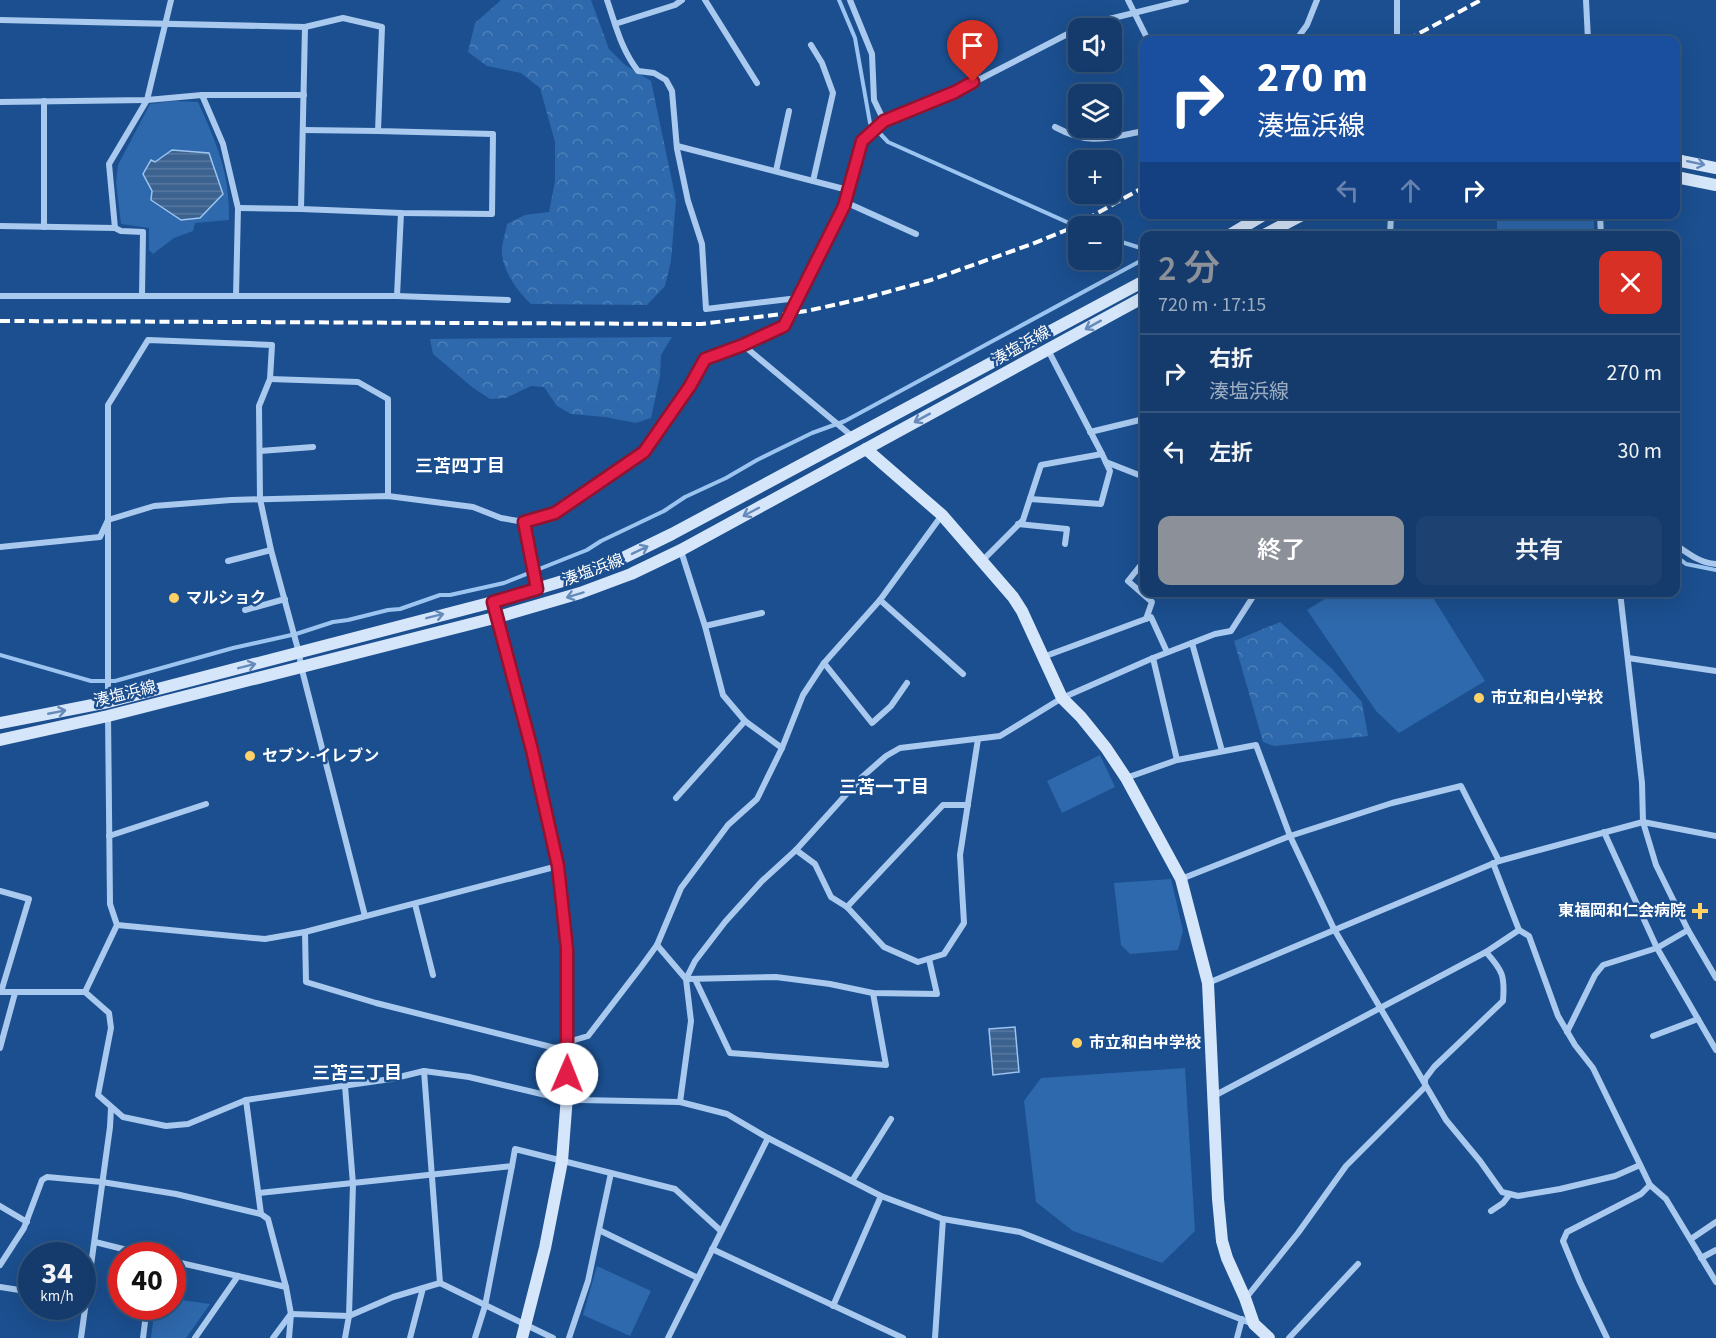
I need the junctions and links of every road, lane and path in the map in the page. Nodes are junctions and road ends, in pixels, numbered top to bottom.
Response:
1 (171, 0) edge
2 (607, 0) edge
3 (682, 0) edge
4 (705, 0) edge
5 (850, 0) edge
6 (1128, 0) edge
7 (1186, 0) edge
8 (1317, 0) edge
9 (1397, 0) edge
10 (1586, 0) edge
11 (1135, 13) junction
12 (0, 20) edge
13 (167, 22) junction
14 (615, 24) junction
15 (305, 27) junction
16 (1146, 36) edge
17 (1299, 36) edge
18 (1397, 36) edge
19 (1588, 36) edge
20 (811, 45) dead end
21 (757, 83) dead end
22 (202, 95) junction
23 (304, 95) junction
24 (147, 100) junction
25 (44, 101) junction
26 (0, 102) edge
27 (789, 111) dead end
28 (884, 121) junction
29 (1054, 128) dead end
30 (303, 130) junction
31 (378, 131) junction
32 (1140, 132) edge
33 (677, 146) junction
34 (1680, 161) edge
35 (1716, 168) edge
36 (776, 171) junction
37 (1680, 178) edge
38 (813, 181) junction
39 (1716, 185) edge
40 (848, 190) junction
41 (845, 202) junction
42 (238, 208) junction
43 (302, 209) junction
44 (401, 213) junction
45 (1256, 219) edge
46 (1294, 219) edge
47 (0, 226) edge
48 (44, 227) junction
49 (115, 228) junction
50 (1236, 231) edge
51 (1272, 231) edge
52 (916, 234) dead end
53 (1140, 283) edge
54 (0, 296) edge
55 (142, 296) junction
56 (236, 296) junction
57 (397, 296) junction
58 (798, 298) junction
59 (508, 300) dead end
60 (1140, 303) edge
61 (743, 345) junction
62 (1048, 350) junction
63 (270, 379) junction
64 (1140, 420) edge
65 (1090, 432) junction
66 (853, 437) junction
67 (313, 447) dead end
68 (866, 449) junction
69 (260, 451) junction
70 (1102, 454) junction
71 (1106, 462) junction
72 (1140, 475) edge
73 (388, 496) junction
74 (260, 499) junction
75 (1030, 499) junction
76 (942, 515) junction
77 (108, 520) junction
78 (524, 522) junction
79 (1018, 524) junction
80 (1065, 544) dead end
81 (0, 547) edge
82 (1680, 547) edge
83 (271, 550) junction
84 (681, 550) junction
85 (228, 561) dead end
86 (982, 561) junction
87 (1716, 564) edge
88 (1140, 566) edge
89 (537, 589) junction
90 (1140, 592) edge
91 (1146, 597) edge
92 (1253, 597) edge
93 (1621, 597) edge
94 (285, 599) junction
95 (880, 600) junction
96 (493, 602) junction
97 (245, 610) dead end
98 (762, 613) dead end
99 (498, 617) junction
100 (1146, 619) junction
101 (705, 626) junction
102 (1192, 643) junction
103 (1167, 652) junction
104 (299, 653) junction
105 (1042, 657) junction
106 (1153, 658) junction
107 (1628, 658) junction
108 (824, 663) junction
109 (301, 666) junction
110 (1716, 671) edge
111 (963, 674) dead end
112 (907, 683) dead end
113 (1062, 698) junction
114 (108, 702) junction
115 (108, 716) junction
116 (745, 722) junction
117 (0, 723) edge
118 (978, 739) junction
119 (0, 740) edge
120 (782, 748) junction
121 (1222, 751) junction
122 (1177, 759) junction
123 (1126, 778) junction
124 (676, 798) dead end
125 (206, 804) dead end
126 (968, 805) junction
127 (1643, 822) junction
128 (1604, 832) junction
129 (109, 836) junction
130 (1290, 836) junction
131 (1716, 836) edge
132 (796, 850) junction
133 (1496, 862) junction
134 (558, 866) junction
135 (1180, 879) junction
136 (0, 891) edge
137 (415, 904) junction
138 (847, 907) junction
139 (364, 916) junction
140 (117, 925) junction
141 (1334, 929) junction
142 (1519, 930) junction
143 (1688, 930) junction
144 (305, 932) junction
145 (657, 945) junction
146 (1657, 948) junction
147 (1486, 952) junction
148 (930, 959) junction
149 (433, 975) dead end
150 (1716, 978) edge
151 (686, 979) junction
152 (695, 979) junction
153 (1208, 983) junction
154 (1, 992) edge
155 (86, 992) junction
156 (15, 993) junction
157 (873, 993) junction
158 (1380, 1010) junction
159 (1698, 1019) junction
160 (1567, 1032) junction
161 (1653, 1036) dead end
162 (568, 1047) junction
163 (0, 1048) edge
164 (1716, 1050) edge
165 (424, 1071) junction
166 (345, 1086) junction
167 (1425, 1087) junction
168 (567, 1096) junction
169 (1212, 1098) junction
170 (246, 1100) junction
171 (680, 1102) junction
172 (111, 1108) junction
173 (891, 1119) dead end
174 (768, 1138) junction
175 (562, 1161) junction
176 (1640, 1165) junction
177 (512, 1166) junction
178 (611, 1173) junction
179 (431, 1174) junction
180 (852, 1181) junction
181 (102, 1182) junction
182 (353, 1184) junction
183 (1650, 1185) junction
184 (258, 1194) junction
185 (1510, 1194) junction
186 (881, 1196) junction
187 (0, 1206) edge
188 (1491, 1211) dead end
189 (261, 1214) junction
190 (943, 1219) junction
191 (27, 1222) junction
192 (1716, 1222) edge
193 (599, 1230) junction
194 (721, 1232) junction
195 (1690, 1239) junction
196 (95, 1242) edge
197 (712, 1249) junction
198 (1716, 1250) edge
199 (1701, 1258) junction
200 (186, 1264) edge
201 (1358, 1264) dead end
202 (0, 1265) edge
203 (238, 1276) junction
204 (698, 1278) junction
205 (1716, 1282) edge
206 (440, 1283) junction
207 (0, 1287) edge
208 (286, 1287) junction
209 (423, 1288) junction
210 (18, 1290) edge
211 (1245, 1298) junction
212 (485, 1306) junction
213 (833, 1306) junction
214 (291, 1314) junction
215 (349, 1316) junction
216 (82, 1320) edge
217 (145, 1320) edge
218 (1248, 1322) junction
219 (523, 1332) edge
220 (81, 1338) edge
221 (143, 1338) edge
222 (195, 1338) edge
223 (273, 1338) edge
224 (289, 1338) edge
225 (345, 1338) edge
226 (410, 1338) edge
227 (475, 1338) edge
228 (553, 1338) edge
229 (569, 1338) edge
230 (668, 1338) edge
231 (903, 1338) edge
232 (935, 1338) edge
233 (1237, 1338) edge
234 (1269, 1338) edge
235 (1289, 1338) edge
236 (1607, 1338) edge

1 - 13 street
2 - 14 street
3 - 14 street
4 - 21 street
5 - 28 street
6 - 11 street
7 - 11 street
8 - 17 street
9 - 18 street
10 - 19 street
11 - 16 street
11 - 28 street
12 - 13 street
13 - 15 street
13 - 24 street
14 - 33 street
15 - 23 street
15 - 31 street
20 - 38 street
22 - 23 street
22 - 24 street
22 - 42 street
23 - 30 street
24 - 25 street
24 - 49 street
25 - 26 street
25 - 48 street
27 - 36 street
28 - 40 street
29 - 32 street
30 - 31 street
30 - 43 street
31 - 44 street
33 - 36 street
33 - 58 street
34 -> 35 main road
36 - 38 street
37 - 39 main road
38 - 40 street
40 - 41 street
41 - 52 street
41 - 58 street
42 - 43 street
42 - 56 street
43 - 44 street
44 - 57 street
45 - 50 main road
46 - 51 main road
47 - 48 street
48 - 49 street
49 - 55 street
53 - 66 main road, 湊塩浜線
54 - 55 street
55 - 56 street
56 - 57 street
57 - 59 street
58 - 61 street
60 -> 62 main road, 湊塩浜線
61 - 66 street
61 - 78 street
62 - 65 street
62 -> 68 main road, 湊塩浜線
63 - 69 street
63 - 73 street
63 - 77 street
64 - 65 street
65 - 70 street
89 -> 66 main road, 湊塩浜線
67 - 69 street
68 - 76 main road
68 -> 84 main road, 湊塩浜線
69 - 74 street
70 - 71 street
70 - 75 street
71 - 72 street
71 - 75 street
73 - 74 street
73 - 78 street
74 - 77 street
74 - 83 street
75 - 79 street
76 - 86 main road
76 - 95 street
77 - 81 street
77 - 114 street
78 - 89 street
79 - 80 street
79 - 86 street
82 - 87 street
83 - 85 street
83 - 94 street
84 -> 99 main road, 湊塩浜線
84 - 101 street
86 - 105 main road
88 - 90 street
89 - 96 main road, 湊塩浜線
91 - 100 street
92 - 102 street
93 - 107 street
94 - 97 street
94 - 104 street
95 - 108 street
95 - 111 street
96 - 99 main road
104 -> 96 main road, 湊塩浜線
98 - 101 street
99 - 109 main road, 湊塩浜線
99 - 134 main road
100 - 103 street
100 - 105 street
101 - 116 street
102 - 103 street
102 - 121 street
103 - 106 street
104 - 109 street
114 -> 104 main road, 湊塩浜線
105 - 113 main road
106 - 113 street
106 - 122 street
107 - 110 street
107 - 127 street
108 - 112 street
108 - 120 street
109 - 115 main road, 湊塩浜線
109 - 139 street
113 - 118 street
113 - 123 main road
114 - 115 street
117 -> 114 main road, 湊塩浜線
115 - 119 main road, 湊塩浜線
115 - 129 street
116 - 120 street
116 - 124 street
118 - 126 street
118 - 132 street
120 - 145 street
121 - 122 street
121 - 130 street
122 - 123 street
123 - 135 main road
125 - 129 street
126 - 138 street
126 - 148 street
127 - 128 street
127 - 131 street
127 - 143 street
128 - 133 street
128 - 146 street
129 - 140 street
130 - 133 street
130 - 135 street
130 - 141 street
132 - 138 street
132 - 151 street
133 - 141 street
133 - 142 street
134 - 137 street
134 - 162 main road
135 - 153 main road
136 - 154 street
137 - 139 street
137 - 149 street
138 - 148 street
139 - 144 street
140 - 144 street
140 - 155 street
141 - 153 street
141 - 158 street
142 - 147 street
142 - 160 street
143 - 146 street
143 - 150 street
144 - 162 street
145 - 151 street
145 - 162 street
146 - 159 street
146 - 160 street
147 - 158 street
147 - 167 street
148 - 157 street
151 - 152 street
151 - 171 street
152 - 157 street
152 - 157 street
153 - 169 main road
154 - 156 street
155 - 156 street
155 - 172 street
156 - 163 street
158 - 167 street
158 - 169 street
159 - 161 street
159 - 164 street
160 - 176 street
162 - 168 main road
165 - 166 street
165 - 168 street
165 - 179 street
166 - 170 street
166 - 182 street
167 - 185 street
167 - 211 street
168 - 171 street
168 - 175 main road
169 - 211 main road
170 - 172 street
170 - 184 street
171 - 174 street
172 - 181 street
173 - 180 street
174 - 180 street
174 - 194 street
175 - 177 street
175 - 178 street
175 - 219 main road
176 - 183 street
176 - 185 street
177 - 179 street
177 - 212 street
178 - 193 street
178 - 194 street
179 - 182 street
179 - 206 street
180 - 186 street
181 - 189 street
181 - 191 street
181 - 196 street
182 - 184 street
182 - 215 street
183 - 195 street
183 - 236 street
184 - 189 street
185 - 188 street
186 - 190 street
186 - 213 street
187 - 191 street
189 - 208 street
190 - 218 street
190 - 232 street
191 - 202 street
192 - 195 street
193 - 204 street
193 - 229 street
194 - 197 street
195 - 199 street
197 - 204 street
197 - 213 street
198 - 199 street
199 - 205 street
200 - 203 street
201 - 235 street
203 - 208 street
203 - 222 street
204 - 230 street
206 - 209 street
206 - 212 street
207 - 210 street
208 - 214 street
209 - 215 street
209 - 226 street
211 - 218 main road
212 - 219 street
212 - 227 street
213 - 231 street
214 - 215 street
214 - 223 street
214 - 224 street
215 - 225 street
216 - 220 street
217 - 221 street
218 - 233 street
218 - 234 main road
219 - 228 street

